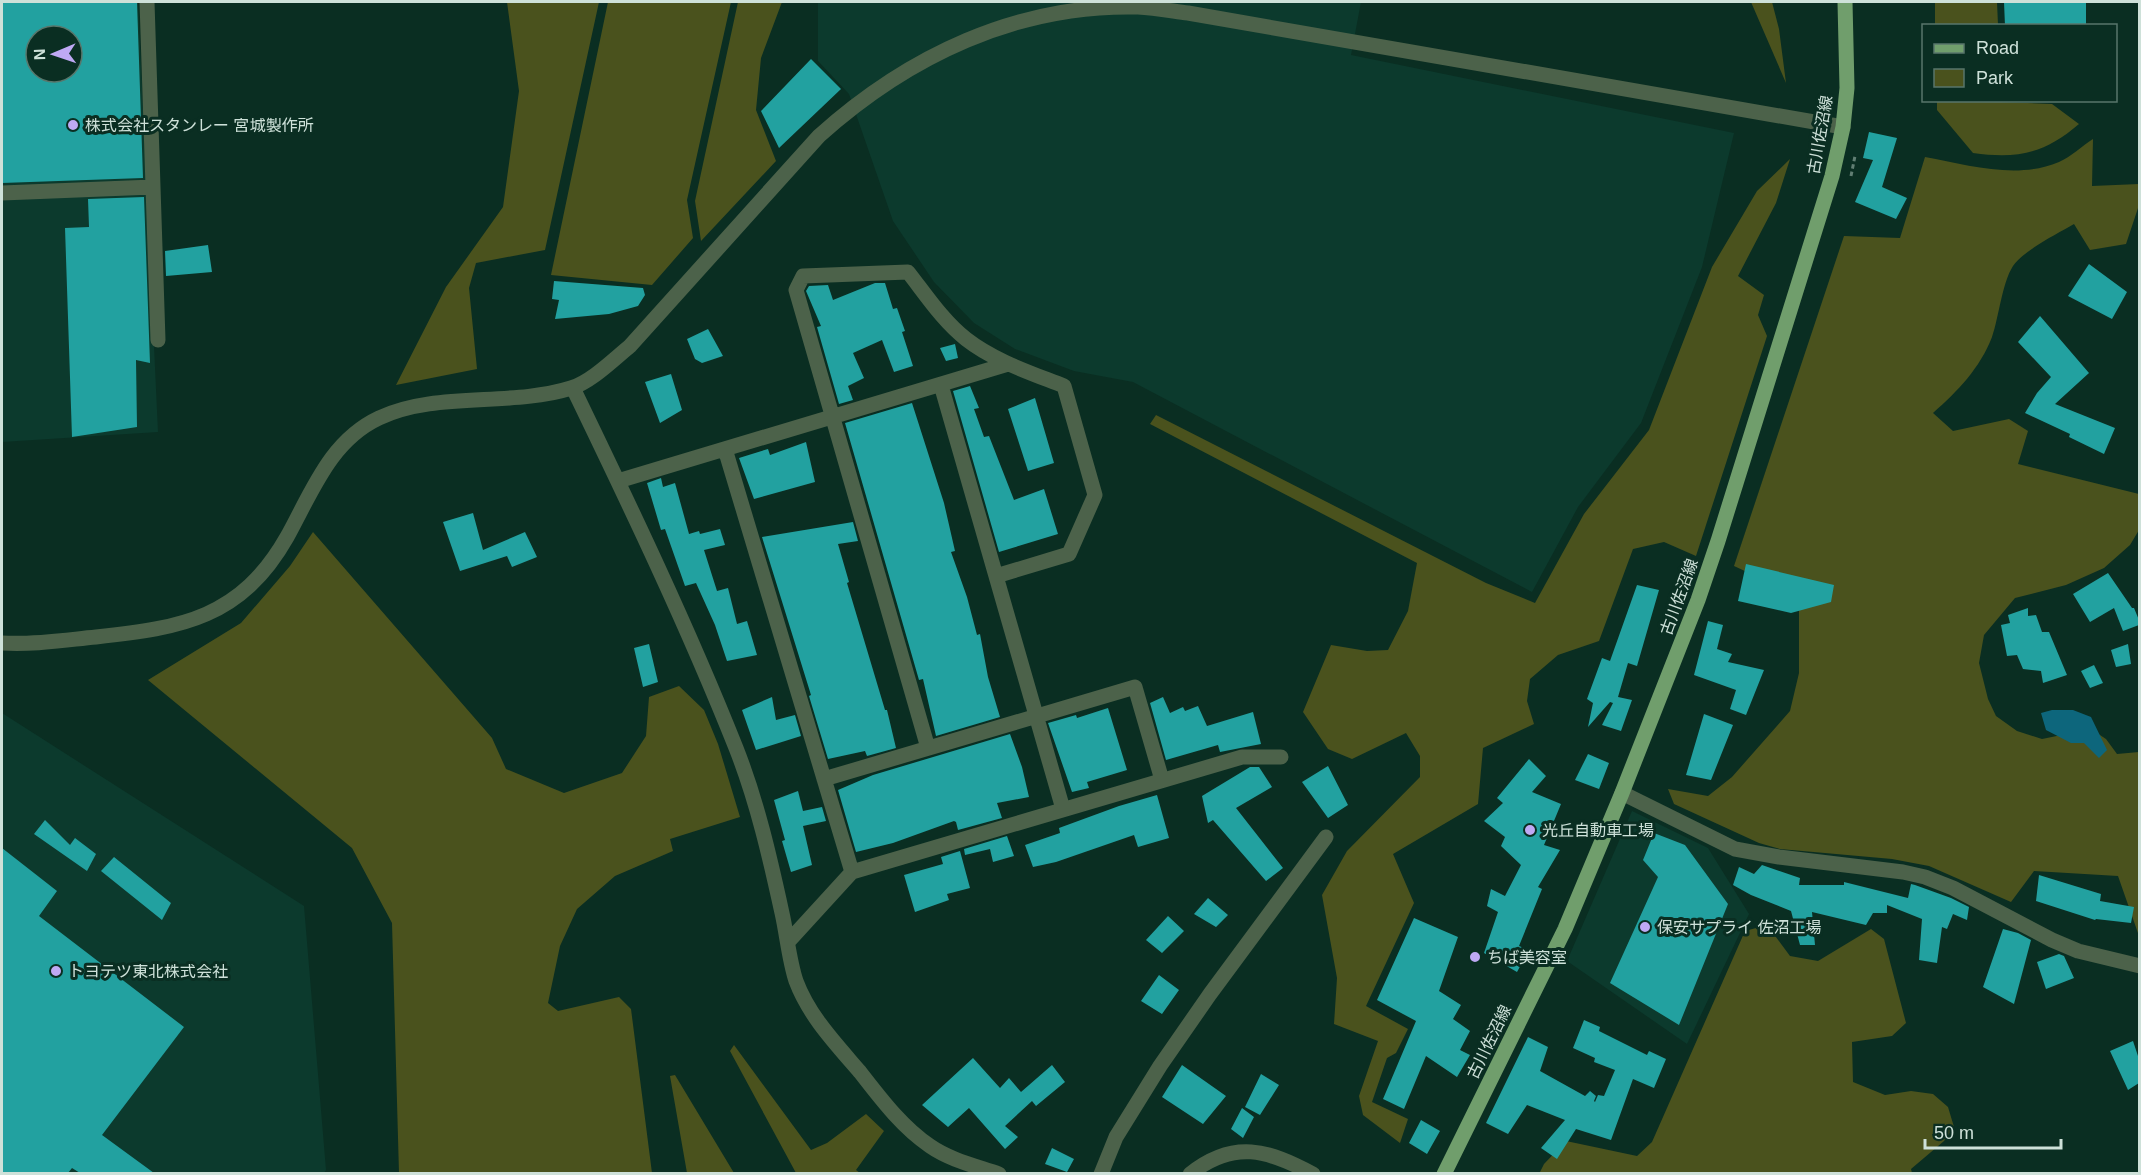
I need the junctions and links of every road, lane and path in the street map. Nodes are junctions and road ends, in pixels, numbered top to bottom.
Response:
1 (147, 2) edge
2 (1845, 2) edge
3 (1843, 127) junction
4 (153, 187) junction
5 (2, 193) edge
6 (158, 340) dead end
7 (1008, 363) junction
8 (941, 385) junction
9 (573, 387) junction
10 (832, 417) junction
11 (725, 449) junction
12 (618, 481) junction
13 (996, 576) junction
14 (2, 644) edge
15 (1036, 716) junction
16 (928, 748) junction
17 (1281, 757) dead end
18 (824, 779) junction
19 (1162, 780) junction
20 (1622, 793) junction
21 (1063, 809) junction
22 (1326, 837) dead end
23 (852, 872) junction
24 (788, 942) junction
25 (2139, 966) edge
26 (999, 1173) edge
27 (1101, 1173) edge
28 (1190, 1173) edge
29 (1312, 1173) edge
30 (1444, 1173) edge

1 - 4 street
2 - 3 main road, 古川佐沼線
3 - 9 street
3 - 20 main road, 古川佐沼線
4 - 5 street
4 - 6 street
7 - 8 street
7 - 10 street
7 - 13 street
8 - 10 street
8 - 13 street
9 - 12 street
9 - 14 street
10 - 11 street
10 - 16 street
11 - 12 street
11 - 18 street
12 - 24 street
13 - 15 street
15 - 16 street
15 - 19 street
15 - 21 street
16 - 18 street
17 - 19 street
18 - 23 street
19 - 21 street
20 - 25 street
20 - 30 main road, 古川佐沼線
21 - 23 street
22 - 27 street
23 - 24 street
24 - 26 street
28 - 29 street

